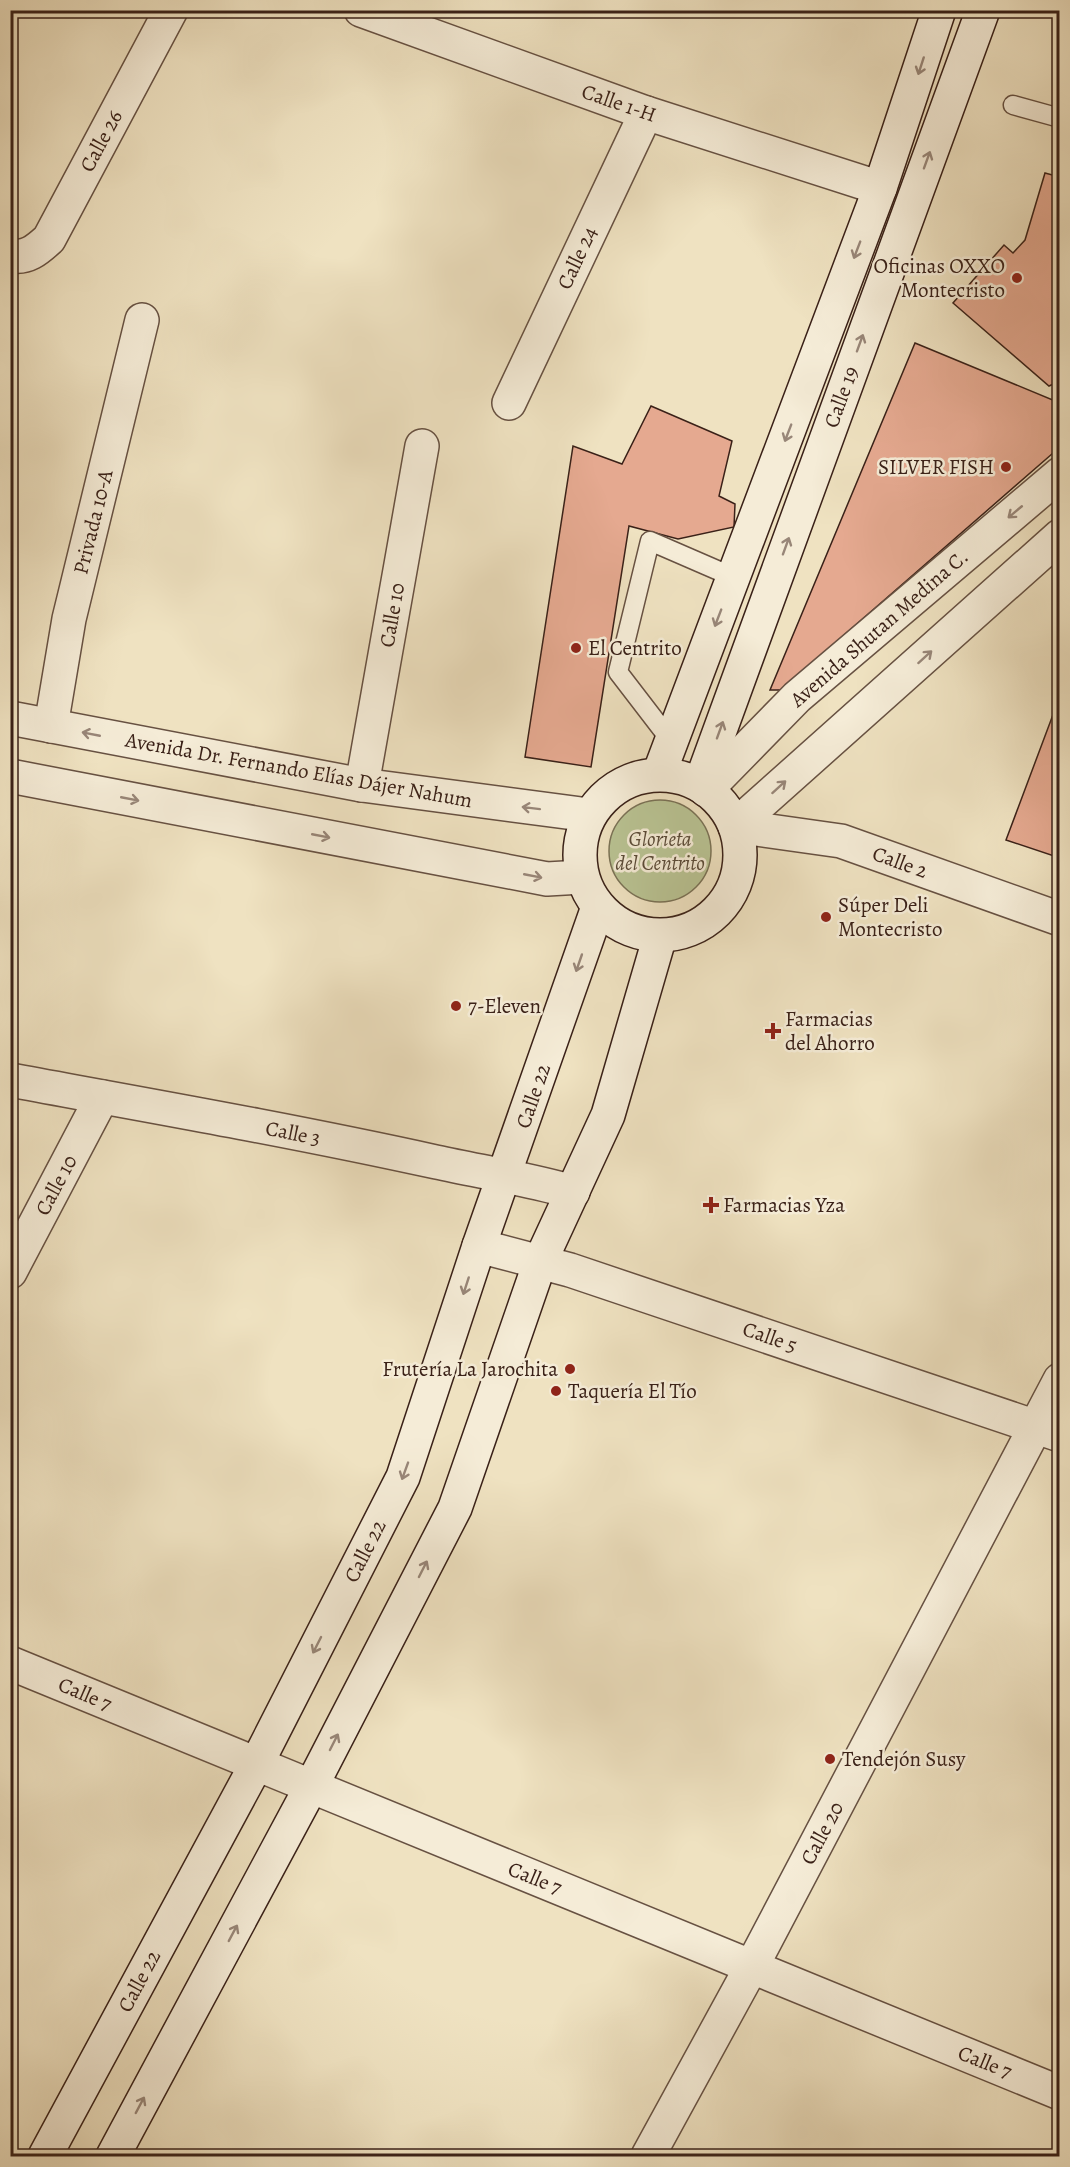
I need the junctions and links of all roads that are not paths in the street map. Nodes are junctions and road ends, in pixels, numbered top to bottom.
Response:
1 (171, 10) edge
2 (361, 10) edge
3 (939, 10) edge
4 (983, 10) edge
5 (1013, 105) dead end
6 (646, 113) junction
7 (1059, 118) edge
8 (880, 188) junction
9 (14, 256) edge
10 (142, 320) dead end
11 (509, 403) dead end
12 (422, 446) dead end
13 (1059, 474) edge
14 (1059, 536) edge
15 (733, 577) junction
16 (10, 718) edge
17 (51, 726) junction
18 (671, 741) junction
19 (659, 774) junction
20 (10, 776) edge
21 (362, 785) junction
22 (703, 787) junction
23 (589, 815) junction
24 (735, 826) junction
25 (582, 877) junction
26 (598, 908) junction
27 (1059, 918) edge
28 (660, 936) junction
29 (10, 1080) edge
30 (102, 1097) junction
31 (505, 1177) junction
32 (573, 1192) junction
33 (479, 1246) junction
34 (540, 1262) junction
35 (10, 1272) edge
36 (1059, 1380) edge
37 (1047, 1431) edge
38 (10, 1663) edge
39 (256, 1765) junction
40 (311, 1787) junction
41 (752, 1966) junction
42 (1059, 2093) edge
43 (45, 2157) edge
44 (113, 2157) edge
45 (648, 2157) edge

1 - 9 street, Calle 26
2 - 6 street, Calle 1-H
3 -> 8 street, Calle 19
22 -> 4 street, Calle 19
5 - 7 lane
6 - 8 street, Calle 1-H
6 - 11 street, Calle 24
8 -> 15 street, Calle 19
10 - 17 street, Privada 10-A
12 - 21 street, Calle 10
13 -> 22 street, Avenida Shutan Medina C.
24 -> 14 street
15 -> 18 street, Calle 19
15 - 18 lane
16 - 17 street, Avenida Dr. Fernando Elías Dájer Nahum
21 -> 17 street, Avenida Dr. Fernando Elías Dájer Nahum
18 - 19 street, Calle 19
19 - 22 street
19 - 23 street
20 -> 25 street
23 -> 21 street, Avenida Dr. Fernando Elías Dájer Nahum
22 - 24 street
23 - 25 street
24 - 27 street, Calle 2
24 - 28 street
25 - 26 street
26 - 28 street
26 -> 31 street, Calle 22
28 - 32 street
29 - 30 street, Calle 3
30 - 31 street, Calle 3
30 - 35 street, Calle 10
31 - 32 street, Calle 3
31 - 33 street, Calle 22
32 - 34 street
33 - 34 street, Calle 5
33 -> 39 street, Calle 22
34 - 37 street, Calle 5
40 -> 34 street
36 - 37 street, Calle 20
37 - 41 street, Calle 20
38 - 39 street, Calle 7
39 - 40 street, Calle 7
39 - 43 street, Calle 22
40 - 41 street, Calle 7
44 -> 40 street
41 - 42 street, Calle 7
41 - 45 street, Calle 20

